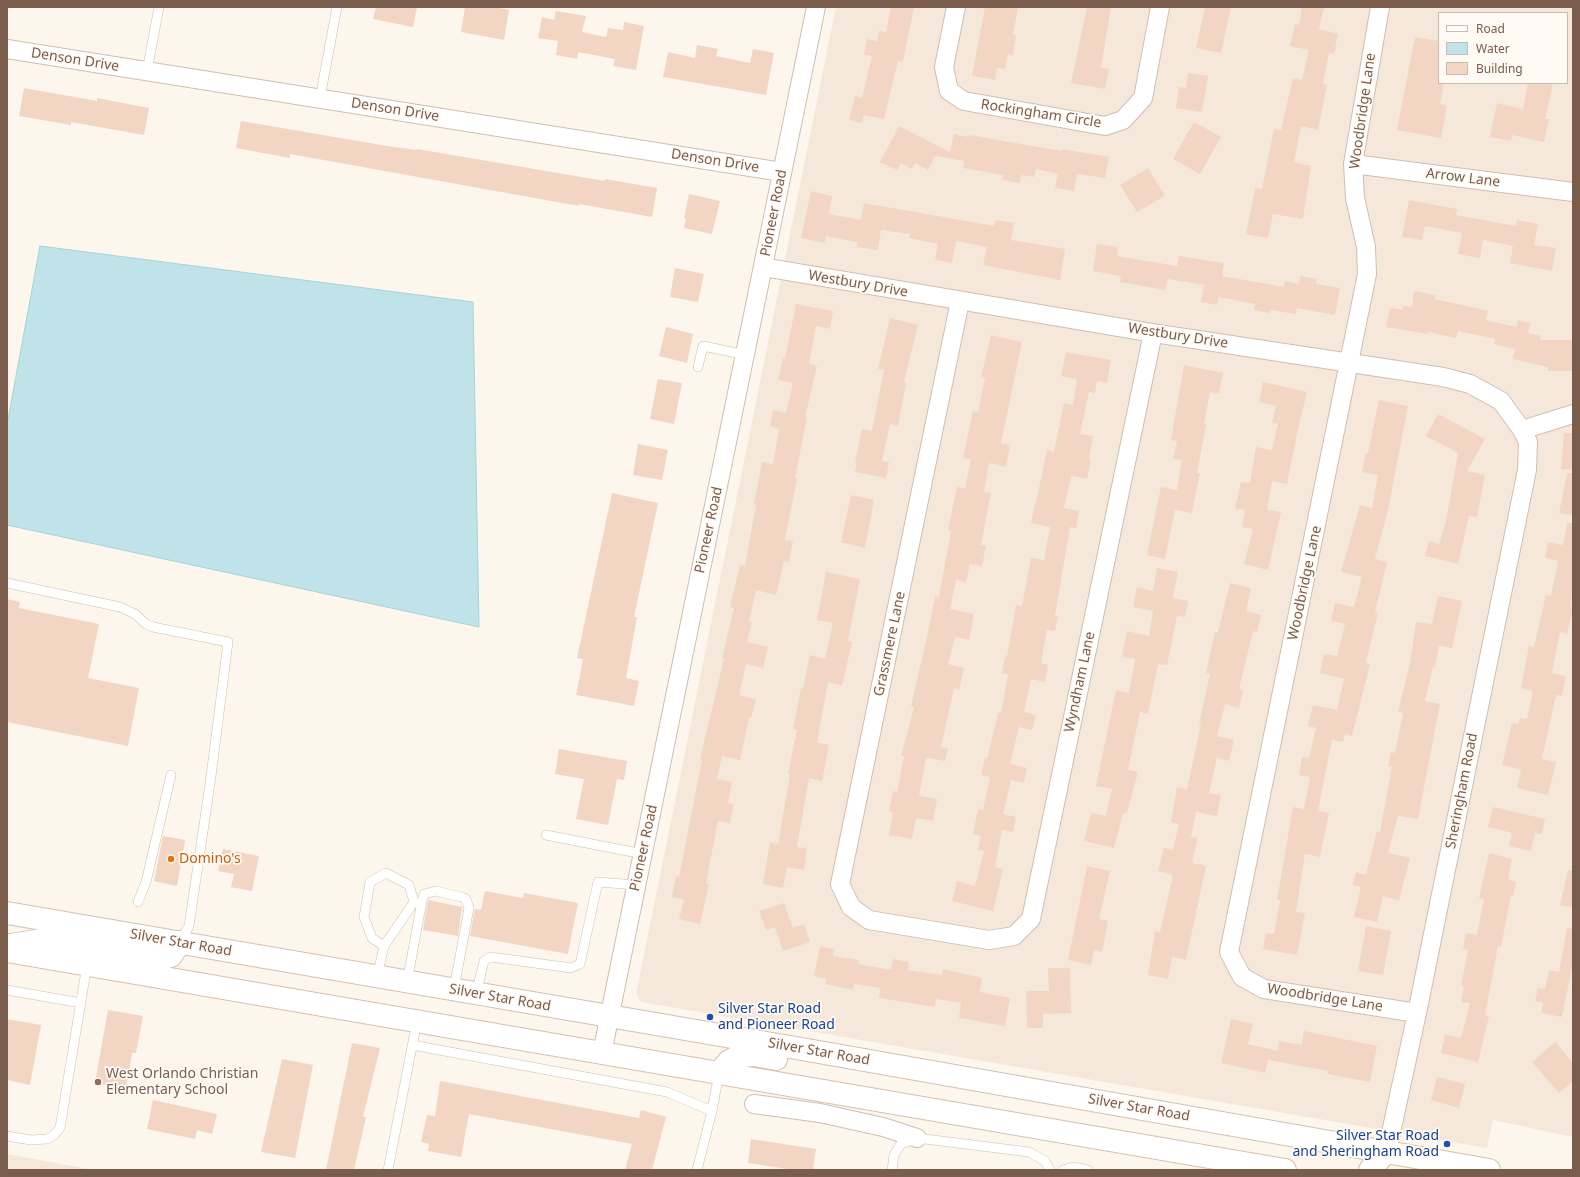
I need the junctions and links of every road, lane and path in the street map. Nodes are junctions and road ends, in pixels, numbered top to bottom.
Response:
1 (159, 7) edge
2 (337, 7) edge
3 (816, 7) edge
4 (956, 7) edge
5 (1160, 7) edge
6 (1380, 7) edge
7 (7, 49) edge
8 (147, 71) junction
9 (320, 98) junction
10 (1353, 164) junction
11 (782, 172) junction
12 (1573, 192) edge
13 (763, 267) junction
14 (960, 301) junction
15 (1153, 333) junction
16 (746, 355) junction
17 (1349, 363) junction
18 (698, 367) dead end
19 (1573, 414) edge
20 (1522, 430) junction
21 (7, 583) edge
22 (171, 776) dead end
23 (546, 835) dead end
24 (643, 854) junction
25 (636, 885) junction
26 (138, 902) dead end
27 (7, 913) edge
28 (925, 930) joint
29 (180, 942) junction
30 (7, 945) edge
31 (384, 946) junction
32 (7, 951) edge
33 (87, 965) junction
34 (377, 977) junction
35 (407, 982) junction
36 (7, 990) edge
37 (453, 990) junction
38 (476, 994) junction
39 (81, 1003) junction
40 (1417, 1013) junction
41 (610, 1018) junction
42 (417, 1021) junction
43 (412, 1045) junction
44 (602, 1053) junction
45 (932, 1072) junction
46 (719, 1073) junction
47 (754, 1104) dead end
48 (712, 1111) junction
49 (7, 1136) edge
50 (917, 1138) junction
51 (1385, 1160) edge
52 (1222, 1165) edge
53 (388, 1170) edge
54 (697, 1170) edge
55 (892, 1170) edge
56 (1050, 1170) edge
57 (1063, 1170) edge
58 (1088, 1170) edge
59 (1285, 1170) edge
60 (1370, 1170) edge
61 (1489, 1170) edge

1 - 8 lane
2 - 9 lane
3 - 11 street, Pioneer Road
4 - 5 street, Rockingham Circle
6 - 10 street, Woodbridge Lane
7 - 8 street, Denson Drive
8 - 9 street, Denson Drive
9 - 11 street, Denson Drive
10 - 12 street, Arrow Lane
10 - 17 street, Woodbridge Lane
11 - 13 street, Pioneer Road
13 - 14 street, Westbury Drive
13 - 16 street, Pioneer Road
14 - 15 street, Westbury Drive
14 - 28 street, Grassmere Lane
15 - 17 street, Westbury Drive
15 - 28 street, Wyndham Lane
16 - 18 lane
16 - 24 street, Pioneer Road
17 - 20 street, Westbury Drive
17 - 40 street, Woodbridge Lane
19 - 20 street
20 - 40 street, Sheringham Road
21 - 29 lane
22 - 26 lane
23 - 24 lane
24 - 25 street, Pioneer Road
25 - 38 lane
25 - 41 street, Pioneer Road
27 - 29 main road, Silver Star Road
29 - 30 main road
29 - 34 main road, Silver Star Road
31 - 31 lane
31 - 34 lane
32 - 33 main road
33 - 39 lane
33 - 42 main road
34 - 35 main road, Silver Star Road
35 - 37 main road, Silver Star Road
35 - 37 lane
36 - 39 lane
37 - 38 main road, Silver Star Road
38 - 41 main road, Silver Star Road
39 - 49 lane
40 - 51 street, Sheringham Road
41 - 44 street, Pioneer Road
41 - 45 main road, Silver Star Road
42 - 43 lane
42 - 44 main road
43 - 48 lane
43 - 53 lane
44 - 46 main road
45 - 46 main road
45 - 51 main road, Silver Star Road
46 - 48 lane
46 - 52 main road
47 - 50 street
48 - 54 lane
50 - 55 lane
50 - 56 lane
51 - 60 main road
51 - 61 main road, Silver Star Road
52 - 59 main road
57 - 58 lane

